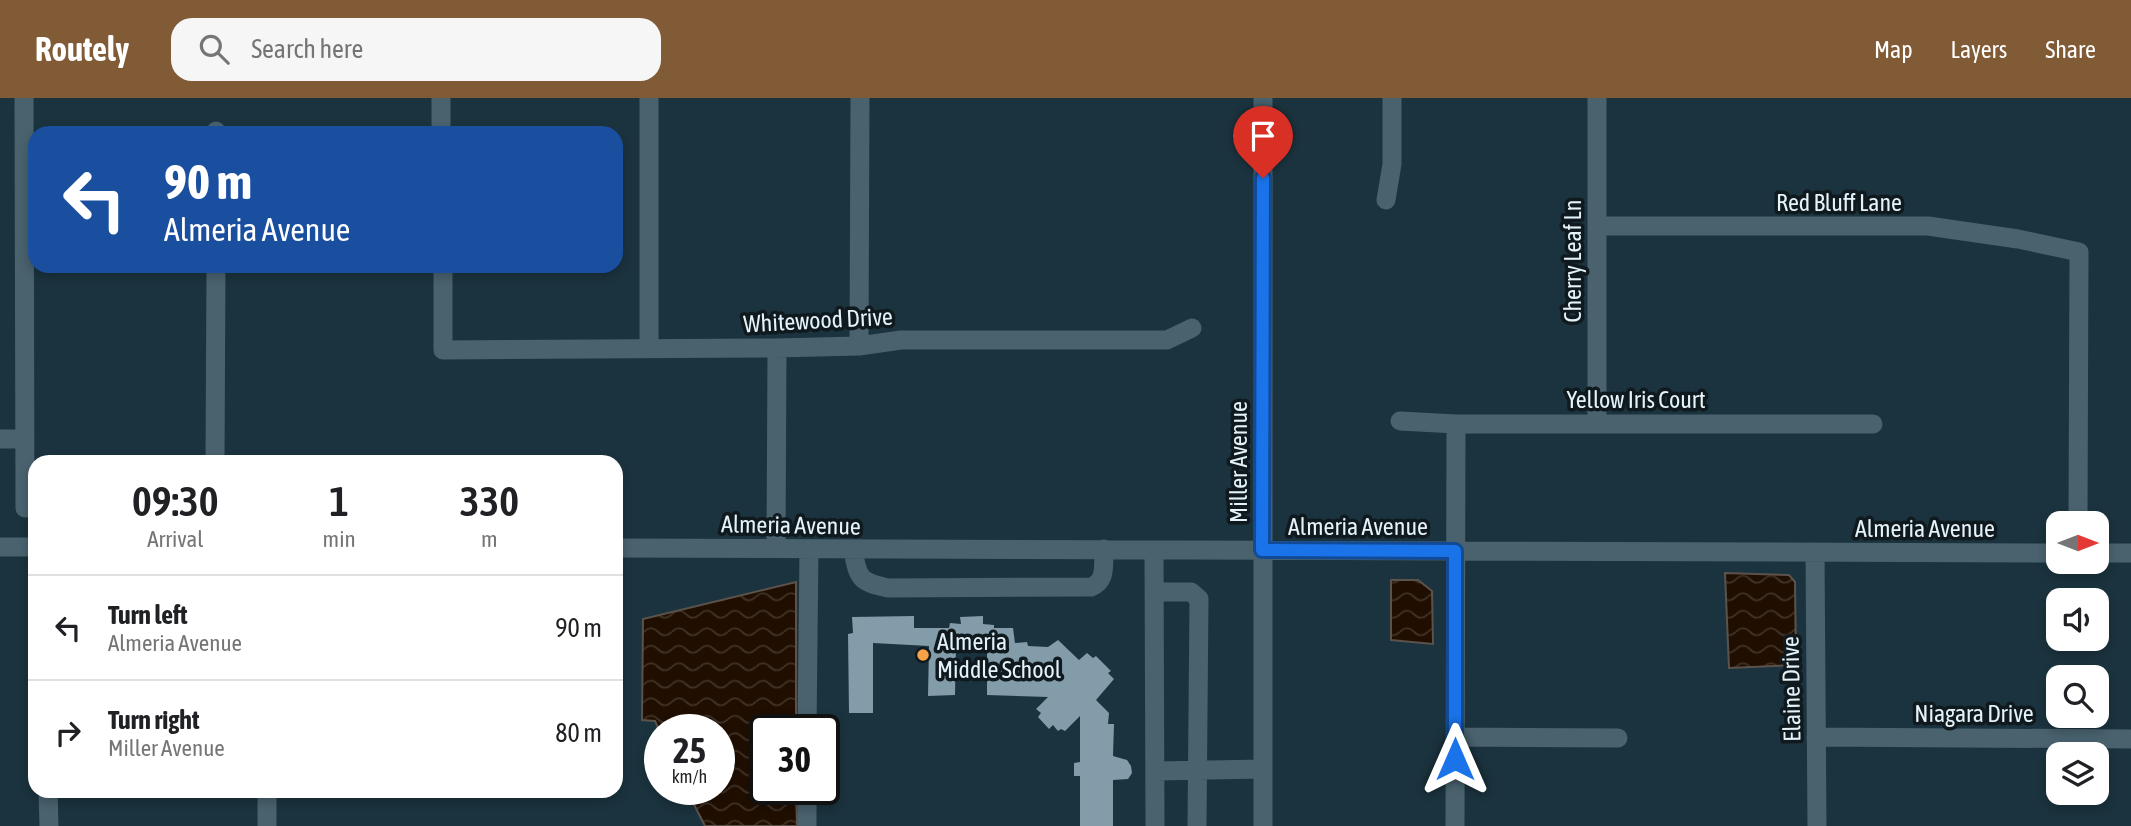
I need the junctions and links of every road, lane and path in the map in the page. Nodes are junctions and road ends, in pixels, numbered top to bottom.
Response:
1 (24, 98) edge
2 (441, 98) edge
3 (649, 98) edge
4 (860, 98) edge
5 (1263, 98) edge
6 (1392, 98) edge
7 (1597, 98) edge
8 (441, 126) edge
9 (1387, 200) dead end
10 (1597, 226) junction
11 (216, 273) edge
12 (443, 273) edge
13 (1192, 328) dead end
14 (859, 346) junction
15 (649, 347) junction
16 (777, 348) junction
17 (1400, 421) dead end
18 (1597, 423) junction
19 (1456, 424) junction
20 (1872, 424) dead end
21 (0, 439) edge
22 (25, 439) junction
23 (215, 455) edge
24 (25, 508) dead end
25 (2078, 511) edge
26 (0, 547) edge
27 (28, 547) edge
28 (623, 548) edge
29 (776, 548) junction
30 (809, 549) junction
31 (1104, 549) junction
32 (853, 550) junction
33 (1262, 550) junction
34 (1154, 551) junction
35 (1455, 551) junction
36 (1815, 552) junction
37 (2046, 553) edge
38 (2109, 553) edge
39 (2131, 553) edge
40 (1154, 592) junction
41 (807, 714) edge
42 (1455, 737) junction
43 (1816, 737) junction
44 (1618, 738) dead end
45 (2131, 739) edge
46 (1263, 769) junction
47 (1156, 771) junction
48 (1198, 771) junction
49 (48, 798) edge
50 (267, 798) edge
51 (807, 805) edge
52 (48, 826) edge
53 (267, 826) edge
54 (807, 826) edge
55 (1154, 826) edge
56 (1198, 826) edge
57 (1263, 826) edge
58 (1455, 826) edge
59 (1817, 826) edge

1 - 22 street
2 - 8 street
3 - 15 street
4 - 14 street
5 - 33 street, Miller Avenue
6 - 9 street
7 - 10 street, Cherry Leaf Ln
10 - 18 street, Cherry Leaf Ln
10 - 25 street, Red Bluff Lane
11 - 23 street
12 - 15 street, Whitewood Drive
13 - 14 street, Whitewood Drive
14 - 16 street, Whitewood Drive
15 - 16 street, Whitewood Drive
16 - 29 street
17 - 19 street, Yellow Iris Court
18 - 19 street, Yellow Iris Court
18 - 20 street, Yellow Iris Court
19 - 35 street
21 - 22 street
22 - 24 street
26 - 27 street
28 - 29 street, Almeria Avenue
29 - 30 street, Almeria Avenue
30 - 32 street, Almeria Avenue
30 - 41 street
31 - 32 street, Almeria Avenue
31 - 32 street
31 - 34 street, Almeria Avenue
33 - 34 street, Almeria Avenue
33 - 35 street, Almeria Avenue
33 - 46 street, Miller Avenue
34 - 40 street
35 - 36 street, Almeria Avenue
35 - 42 street
36 - 37 street, Almeria Avenue
36 - 43 street, Elaine Drive
38 - 39 street
40 - 47 street
40 - 48 street
42 - 44 street
42 - 58 street
43 - 45 street, Niagara Drive
43 - 59 street, Elaine Drive
46 - 48 street
46 - 57 street, Miller Avenue
47 - 48 street
47 - 55 street
48 - 56 street
49 - 52 street
50 - 53 street
51 - 54 street

